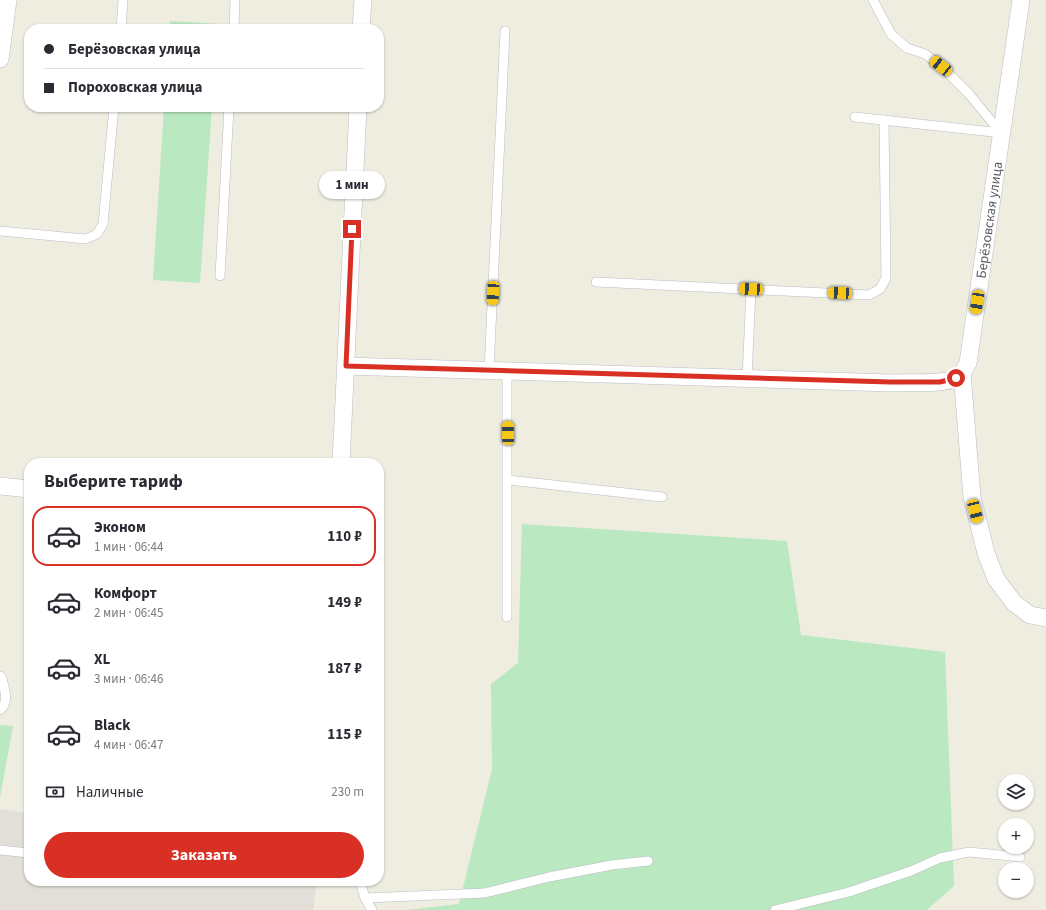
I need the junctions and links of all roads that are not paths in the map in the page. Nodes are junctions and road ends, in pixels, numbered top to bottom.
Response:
1 (8, 0) edge
2 (123, 0) edge
3 (235, 0) edge
4 (363, 0) edge
5 (873, 0) edge
6 (1021, 0) edge
7 (121, 24) edge
8 (234, 24) edge
9 (361, 24) edge
10 (505, 31) dead end
11 (0, 59) edge
12 (114, 112) edge
13 (229, 112) edge
14 (358, 112) edge
15 (855, 117) dead end
16 (884, 120) junction
17 (1002, 133) junction
18 (0, 231) edge
19 (220, 276) dead end
20 (596, 282) dead end
21 (751, 289) junction
22 (346, 366) junction
23 (490, 370) junction
24 (507, 371) junction
25 (962, 373) junction
26 (747, 378) junction
27 (341, 458) edge
28 (508, 480) junction
29 (0, 486) edge
30 (24, 488) edge
31 (662, 497) dead end
32 (507, 617) dead end
33 (1046, 618) edge
34 (0, 676) edge
35 (0, 710) edge
36 (0, 850) edge
37 (24, 852) edge
38 (1020, 857) dead end
39 (648, 861) dead end
40 (361, 886) edge
41 (365, 898) junction
42 (372, 910) edge
43 (775, 910) edge

1 - 11 street
2 - 7 lane
3 - 8 lane
4 - 9 street
5 - 17 lane
6 - 17 street, Берёзовская улица
10 - 23 lane
12 - 18 lane
13 - 19 lane
14 - 22 street
15 - 16 lane
16 - 17 lane
16 - 21 lane
17 - 25 street, Берёзовская улица
20 - 21 lane
21 - 26 lane
22 - 23 street
22 - 27 street
23 - 24 street
24 - 26 street
24 - 28 lane
25 - 26 street
25 - 33 street
28 - 31 lane
28 - 32 lane
29 - 30 street
34 - 35 lane
36 - 37 lane
38 - 43 lane
39 - 41 lane
40 - 41 lane
41 - 42 lane

